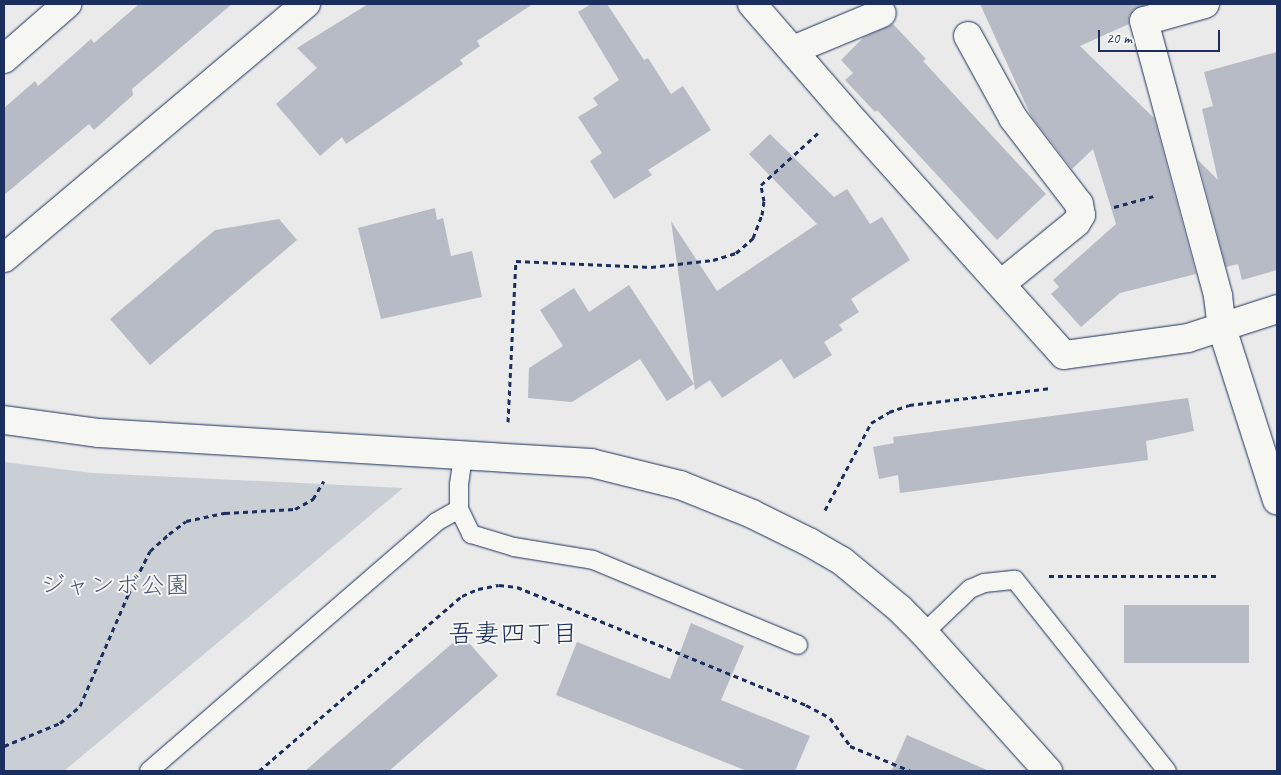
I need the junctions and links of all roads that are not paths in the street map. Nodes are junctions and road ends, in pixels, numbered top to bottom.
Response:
1 (67, 4) edge
2 (306, 4) edge
3 (752, 4) edge
4 (1205, 4) edge
5 (1141, 12) edge
6 (882, 13) dead end
7 (968, 36) dead end
8 (793, 50) junction
9 (4, 59) edge
10 (4, 258) edge
11 (1001, 284) junction
12 (1277, 309) edge
13 (1222, 328) junction
14 (4, 420) edge
15 (463, 456) junction
16 (1277, 500) edge
17 (459, 509) junction
18 (924, 633) junction
19 (798, 645) dead end
20 (149, 771) edge
21 (1048, 771) edge
22 (1167, 771) edge

1 - 9 street
2 - 10 street
3 - 8 street
4 - 5 street
5 - 13 street
6 - 8 street
7 - 11 street
8 - 11 street
11 - 13 street
12 - 13 street
13 - 16 street
14 - 15 street
15 - 17 lane
15 - 18 street
17 - 19 lane
17 - 20 lane
18 - 21 street
18 - 22 lane

